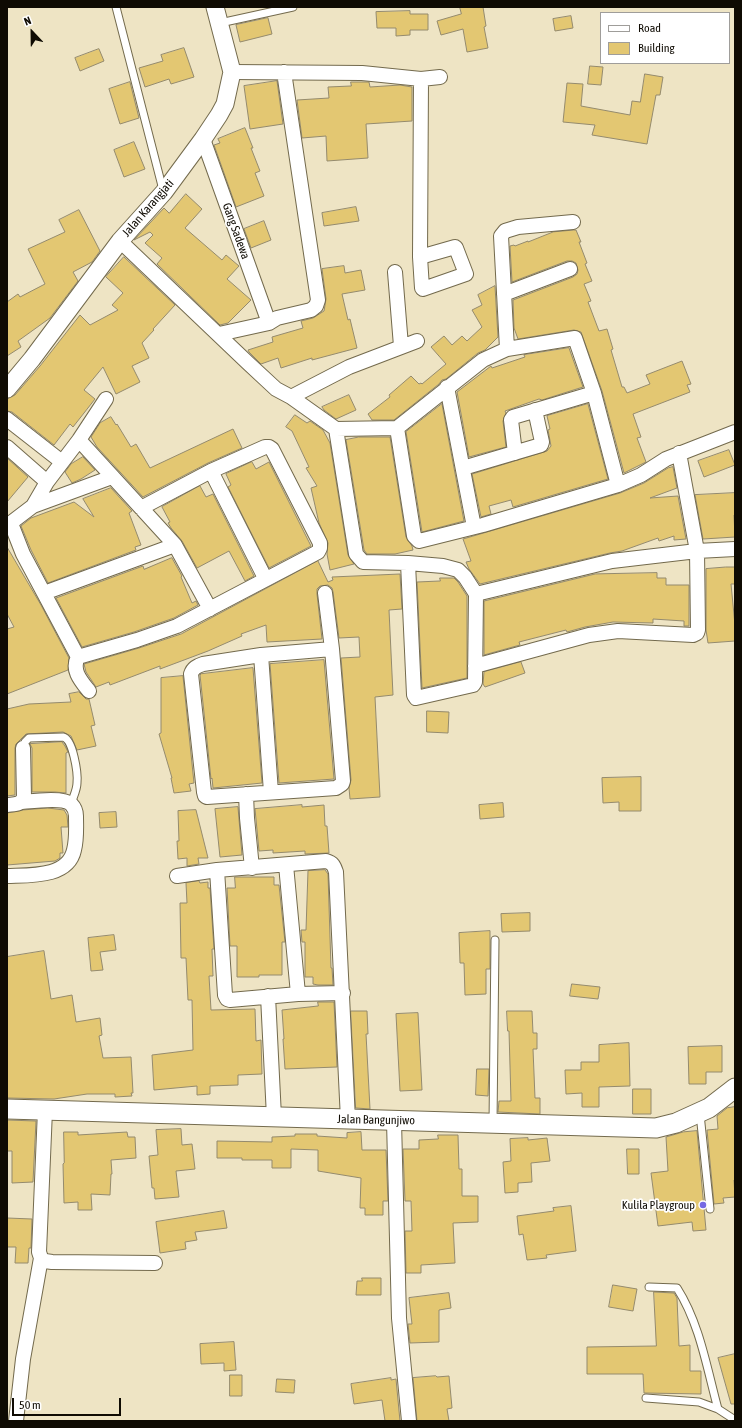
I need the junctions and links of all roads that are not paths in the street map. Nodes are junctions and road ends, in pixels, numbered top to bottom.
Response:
1 (116, 7) edge
2 (293, 7) edge
3 (218, 15) edge
4 (232, 72) junction
5 (284, 72) junction
6 (440, 77) dead end
7 (421, 79) junction
8 (203, 138) junction
9 (164, 192) junction
10 (573, 222) dead end
11 (120, 240) junction
12 (420, 257) dead end
13 (570, 269) dead end
14 (394, 272) dead end
15 (504, 294) junction
16 (269, 324) junction
17 (218, 334) junction
18 (417, 341) dead end
19 (400, 346) junction
20 (507, 349) junction
21 (447, 387) junction
22 (7, 389) edge
23 (594, 393) junction
24 (290, 397) junction
25 (106, 399) dead end
26 (535, 410) junction
27 (7, 419) edge
28 (397, 428) junction
29 (336, 429) junction
30 (735, 432) edge
31 (79, 440) junction
32 (7, 447) edge
33 (679, 453) junction
34 (516, 454) junction
35 (62, 462) junction
36 (463, 468) junction
37 (211, 471) junction
38 (112, 478) junction
39 (47, 482) junction
40 (618, 485) junction
41 (33, 506) junction
42 (141, 508) junction
43 (474, 527) junction
44 (175, 545) junction
45 (735, 549) edge
46 (697, 551) junction
47 (408, 563) junction
48 (265, 578) junction
49 (44, 593) junction
50 (325, 593) dead end
51 (476, 594) junction
52 (210, 609) junction
53 (332, 649) junction
54 (261, 655) junction
55 (78, 657) junction
56 (475, 666) junction
57 (89, 691) dead end
58 (23, 748) joint
59 (271, 792) junction
60 (246, 794) junction
61 (22, 802) junction
62 (70, 804) junction
63 (7, 805) edge
64 (286, 865) junction
65 (252, 868) junction
66 (218, 870) junction
67 (7, 876) edge
68 (177, 876) dead end
69 (495, 940) dead end
70 (343, 993) junction
71 (298, 994) junction
72 (268, 996) junction
73 (735, 1088) edge
74 (7, 1109) edge
75 (45, 1110) junction
76 (700, 1112) junction
77 (274, 1117) junction
78 (348, 1120) junction
79 (394, 1120) junction
80 (493, 1123) junction
81 (710, 1209) dead end
82 (41, 1258) junction
83 (155, 1263) dead end
84 (649, 1287) dead end
85 (646, 1398) dead end
86 (718, 1409) junction
87 (735, 1420) edge
88 (16, 1421) edge
89 (409, 1421) edge

1 - 9 lane
2 - 3 lane
3 - 4 street, Jalan Karangjati
4 - 5 street
4 - 8 street, Jalan Karangjati
5 - 7 street
5 - 16 street
6 - 7 street
7 - 12 street
8 - 9 street, Jalan Karangjati
8 - 16 street, Gang Sadewa
9 - 11 street, Jalan Karangjati
10 - 15 street
11 - 17 street
11 - 22 street, Jalan Karangjati
13 - 15 street
14 - 19 street
15 - 20 street
16 - 17 street
17 - 24 street
18 - 19 street
19 - 24 street
20 - 21 street
20 - 23 street
21 - 28 street
21 - 36 street
23 - 26 street
23 - 40 street
24 - 29 street
25 - 31 street
26 - 34 street
26 - 34 street
27 - 35 street
28 - 29 street
28 - 43 street
29 - 47 street
30 - 33 street
31 - 35 street
31 - 38 street
32 - 39 street
33 - 40 street
33 - 46 street
34 - 36 street
35 - 39 street
36 - 43 street
37 - 42 street
37 - 48 street
37 - 48 street
38 - 41 street
38 - 42 street
39 - 41 street
40 - 43 street
41 - 49 street
42 - 44 street
44 - 49 street
44 - 52 street
45 - 46 street
46 - 51 street
46 - 56 street
47 - 51 street
47 - 56 street
48 - 52 street
49 - 55 street
50 - 53 street
51 - 56 street
52 - 55 street
53 - 54 street
53 - 59 street
54 - 59 street
54 - 60 street
55 - 57 street
58 - 61 street
58 - 62 lane
59 - 60 street
60 - 65 street
61 - 62 street
61 - 63 street
62 - 67 street
64 - 65 street
64 - 70 street
64 - 71 street
65 - 66 street
66 - 68 street
66 - 72 street
69 - 80 lane
70 - 71 street
70 - 78 street
71 - 72 street
72 - 77 street
73 - 76 main road, Jalan Bangunjiwo
74 - 75 main road, Jalan Bangunjiwo
75 - 77 main road, Jalan Bangunjiwo
75 - 82 street
76 - 80 main road, Jalan Bangunjiwo
76 - 81 lane
77 - 78 main road, Jalan Bangunjiwo
78 - 79 main road, Jalan Bangunjiwo
79 - 80 main road, Jalan Bangunjiwo
79 - 89 street
82 - 83 street
82 - 88 street
84 - 86 lane
85 - 86 lane
86 - 87 lane

